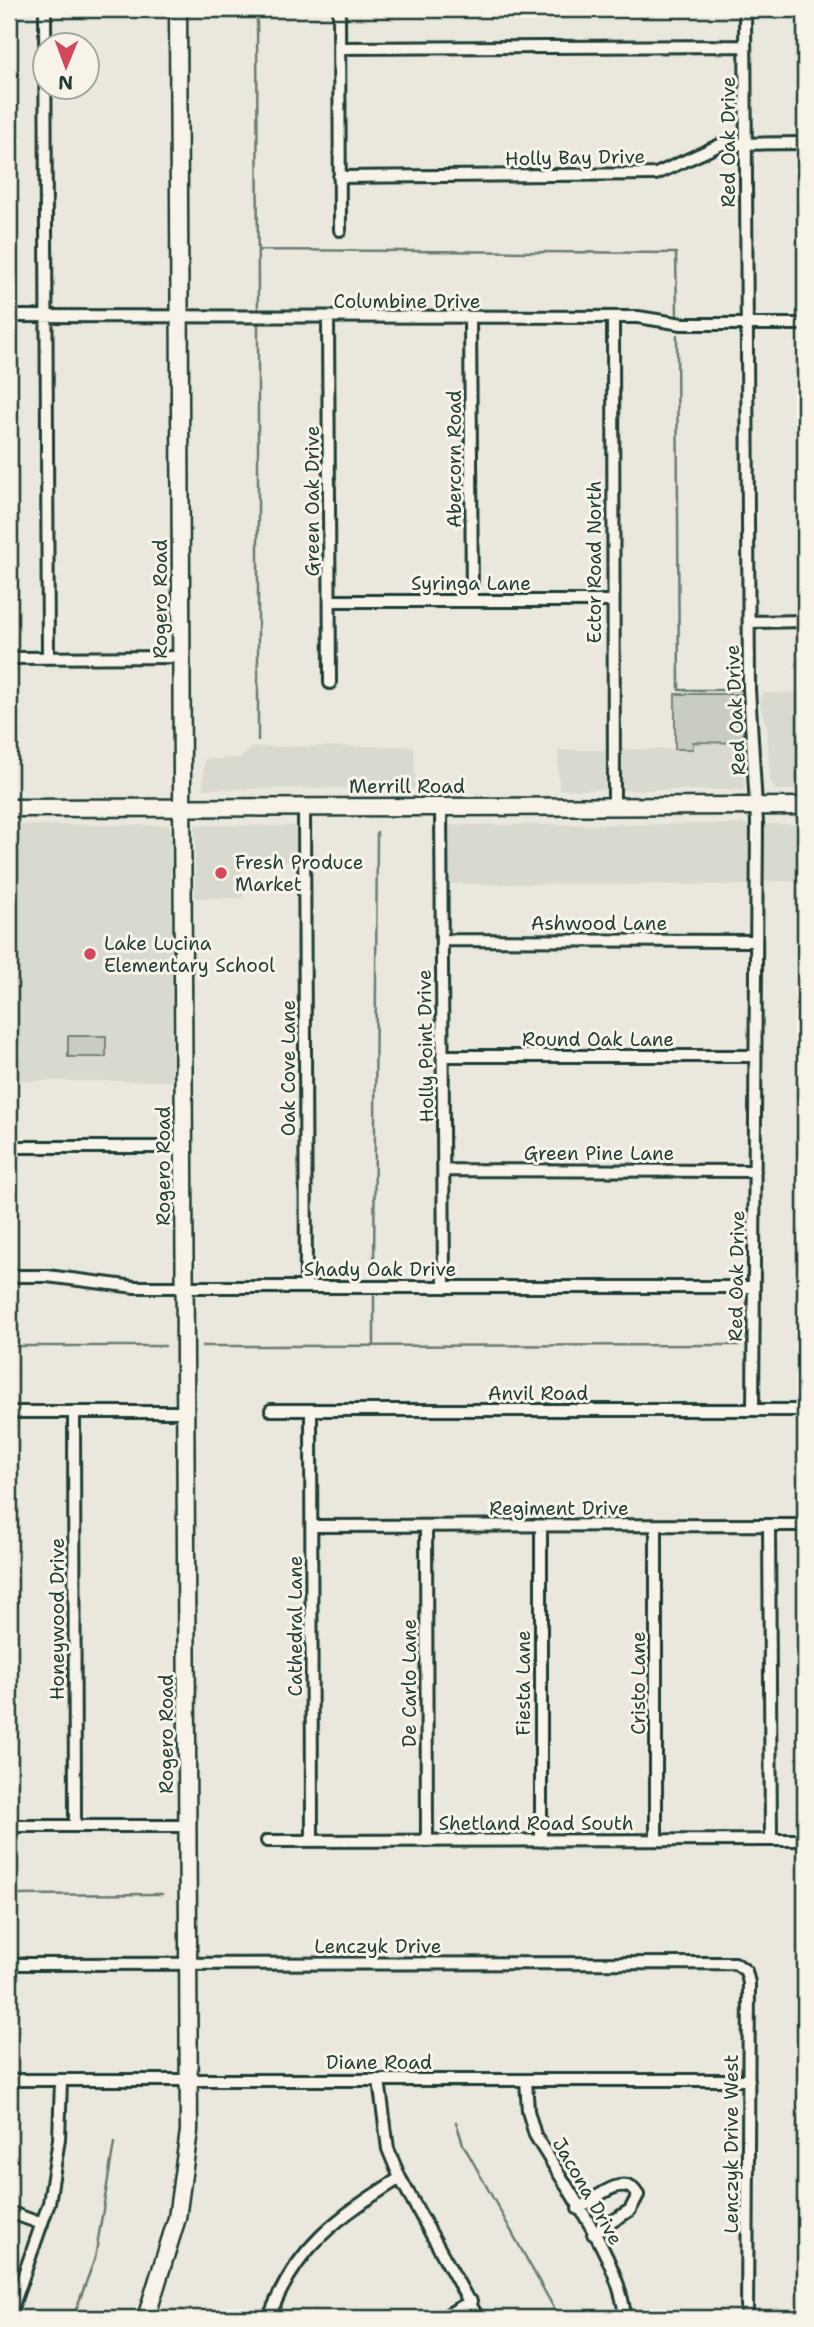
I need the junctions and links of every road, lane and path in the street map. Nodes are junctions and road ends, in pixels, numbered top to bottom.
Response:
1 (45, 9) edge
2 (178, 9) edge
3 (339, 9) edge
4 (745, 9) edge
5 (746, 46) junction
6 (339, 48) junction
7 (746, 142) junction
8 (805, 143) edge
9 (340, 177) junction
10 (340, 230) dead end
11 (180, 315) junction
12 (9, 316) edge
13 (47, 316) junction
14 (613, 317) junction
15 (470, 318) junction
16 (328, 319) junction
17 (805, 324) edge
18 (747, 325) junction
19 (472, 600) junction
20 (330, 601) junction
21 (612, 601) junction
22 (805, 621) edge
23 (749, 622) junction
24 (181, 657) junction
25 (9, 658) edge
26 (48, 658) junction
27 (330, 683) dead end
28 (757, 806) junction
29 (304, 807) junction
30 (441, 807) junction
31 (805, 807) edge
32 (9, 808) edge
33 (183, 808) junction
34 (614, 808) junction
35 (442, 940) junction
36 (756, 941) junction
37 (442, 1056) junction
38 (755, 1056) junction
39 (9, 1147) edge
40 (184, 1147) junction
41 (444, 1170) junction
42 (755, 1171) junction
43 (9, 1276) edge
44 (444, 1286) junction
45 (185, 1287) junction
46 (306, 1287) junction
47 (753, 1287) junction
48 (271, 1410) dead end
49 (752, 1410) junction
50 (805, 1410) edge
51 (311, 1411) junction
52 (9, 1412) edge
53 (74, 1412) junction
54 (185, 1412) junction
55 (769, 1525) junction
56 (805, 1525) edge
57 (312, 1526) junction
58 (426, 1526) junction
59 (541, 1526) junction
60 (656, 1526) junction
61 (9, 1826) edge
62 (75, 1826) junction
63 (188, 1826) junction
64 (656, 1840) junction
65 (771, 1840) junction
66 (805, 1840) edge
67 (267, 1841) dead end
68 (312, 1841) junction
69 (427, 1841) junction
70 (541, 1841) junction
71 (9, 1964) edge
72 (189, 1964) junction
73 (746, 1971) joint
74 (9, 2080) edge
75 (190, 2080) junction
76 (379, 2080) junction
77 (526, 2080) junction
78 (749, 2080) junction
79 (61, 2081) junction
80 (400, 2178) junction
81 (578, 2209) junction
82 (9, 2212) edge
83 (42, 2224) junction
84 (593, 2234) junction
85 (471, 2301) junction
86 (9, 2317) edge
87 (146, 2318) edge
88 (269, 2318) edge
89 (442, 2318) edge
90 (478, 2318) edge
91 (625, 2318) edge
92 (747, 2318) edge

1 - 13 street
2 - 11 main road, Rogero Road
3 - 6 street
4 - 5 street, Red Oak Drive
5 - 6 street
5 - 7 street, Red Oak Drive
6 - 9 street
7 - 8 street, Holly Bay Drive
7 - 9 street, Holly Bay Drive
7 - 18 street, Red Oak Drive
9 - 10 street
11 - 13 street, Columbine Drive
11 - 16 street, Columbine Drive
11 - 24 main road, Rogero Road
12 - 13 street, Columbine Drive
13 - 26 street
14 - 15 street, Columbine Drive
14 - 18 street, Columbine Drive
14 - 21 street, Ector Road North
15 - 16 street, Columbine Drive
15 - 19 street, Abercorn Road
16 - 20 street, Green Oak Drive
17 - 18 street, Columbine Drive
18 - 23 street, Red Oak Drive
19 - 20 street, Syringa Lane
19 - 21 street, Syringa Lane
20 - 27 street, Green Oak Drive
21 - 34 street, Ector Road North
22 - 23 street
23 - 28 street, Red Oak Drive
24 - 26 street
24 - 33 main road, Rogero Road
25 - 26 street
28 - 31 main road, Merrill Road
28 - 34 main road, Merrill Road
28 - 36 street, Red Oak Drive
29 - 30 main road, Merrill Road
29 - 33 main road, Merrill Road
29 - 46 street, Oak Cove Lane
30 - 34 main road, Merrill Road
30 - 35 street, Holly Point Drive
32 - 33 main road, Merrill Road
33 - 40 main road, Rogero Road
35 - 36 street, Ashwood Lane
35 - 37 street, Holly Point Drive
36 - 38 street, Red Oak Drive
37 - 38 street, Round Oak Lane
37 - 41 street, Holly Point Drive
38 - 42 street, Red Oak Drive
39 - 40 street
40 - 45 main road, Rogero Road
41 - 42 street, Green Pine Lane
41 - 44 street, Holly Point Drive
42 - 47 street, Red Oak Drive
43 - 45 street, Shady Oak Drive
44 - 46 street, Shady Oak Drive
44 - 47 street, Shady Oak Drive
45 - 46 street, Shady Oak Drive
45 - 54 main road, Rogero Road
47 - 49 street, Red Oak Drive
48 - 51 street, Anvil Road
49 - 50 street, Anvil Road
49 - 51 street, Anvil Road
51 - 57 street, Cathedral Lane
52 - 53 street
53 - 54 street
53 - 62 street, Honeywood Drive
54 - 63 main road, Rogero Road
55 - 56 street, Regiment Drive
55 - 60 street, Regiment Drive
55 - 65 street
57 - 58 street, Regiment Drive
57 - 68 street, Cathedral Lane
58 - 59 street, Regiment Drive
58 - 69 street, De Carlo Lane
59 - 60 street, Regiment Drive
59 - 70 street, Fiesta Lane
60 - 64 street, Cristo Lane
61 - 62 street
62 - 63 street
63 - 72 main road, Rogero Road
64 - 65 street, Shetland Road South
64 - 70 street, Shetland Road South
65 - 66 street, Shetland Road South
67 - 68 street, Shetland Road South
68 - 69 street, Shetland Road South
69 - 70 street, Shetland Road South
71 - 72 street, Lenczyk Drive
72 - 73 street, Lenczyk Drive
72 - 75 main road, Rogero Road
73 - 78 street, Lenczyk Drive West
74 - 79 street, Diane Road
75 - 76 street, Diane Road
75 - 79 street, Diane Road
75 - 87 main road, Rogero Road
76 - 77 street, Diane Road
76 - 80 street
77 - 78 street, Diane Road
77 - 81 street, Jacona Drive
78 - 92 street, Lenczyk Drive West
79 - 83 street
80 - 85 street
80 - 88 street
81 - 84 street, Jacona Drive
81 - 84 street
82 - 83 street
83 - 86 street
84 - 91 street, Jacona Drive
85 - 89 street
85 - 90 street

